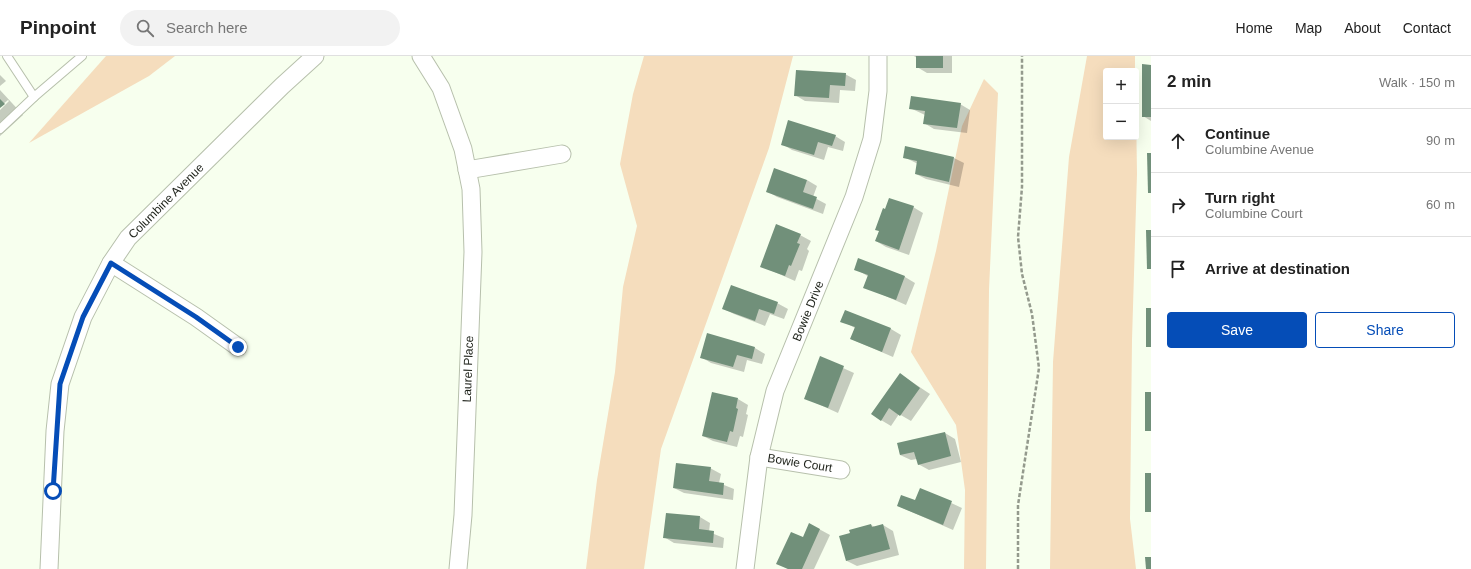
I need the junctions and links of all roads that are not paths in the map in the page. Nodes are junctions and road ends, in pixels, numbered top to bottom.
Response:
1 (7, 56) edge
2 (82, 56) edge
3 (315, 56) edge
4 (421, 56) edge
5 (878, 56) edge
6 (34, 97) junction
7 (0, 129) edge
8 (562, 154) dead end
9 (467, 170) junction
10 (111, 263) junction
11 (238, 347) dead end
12 (758, 457) junction
13 (841, 470) dead end
14 (49, 569) edge
15 (458, 569) edge
16 (745, 569) edge

1 - 6 lane
2 - 6 lane
3 - 10 street, Columbine Avenue
4 - 9 street, Laurel Place
5 - 12 street, Bowie Drive
6 - 7 lane
8 - 9 street
9 - 15 street, Laurel Place
10 - 11 street
10 - 14 street, Columbine Avenue
12 - 13 street, Bowie Court
12 - 16 street, Bowie Drive

